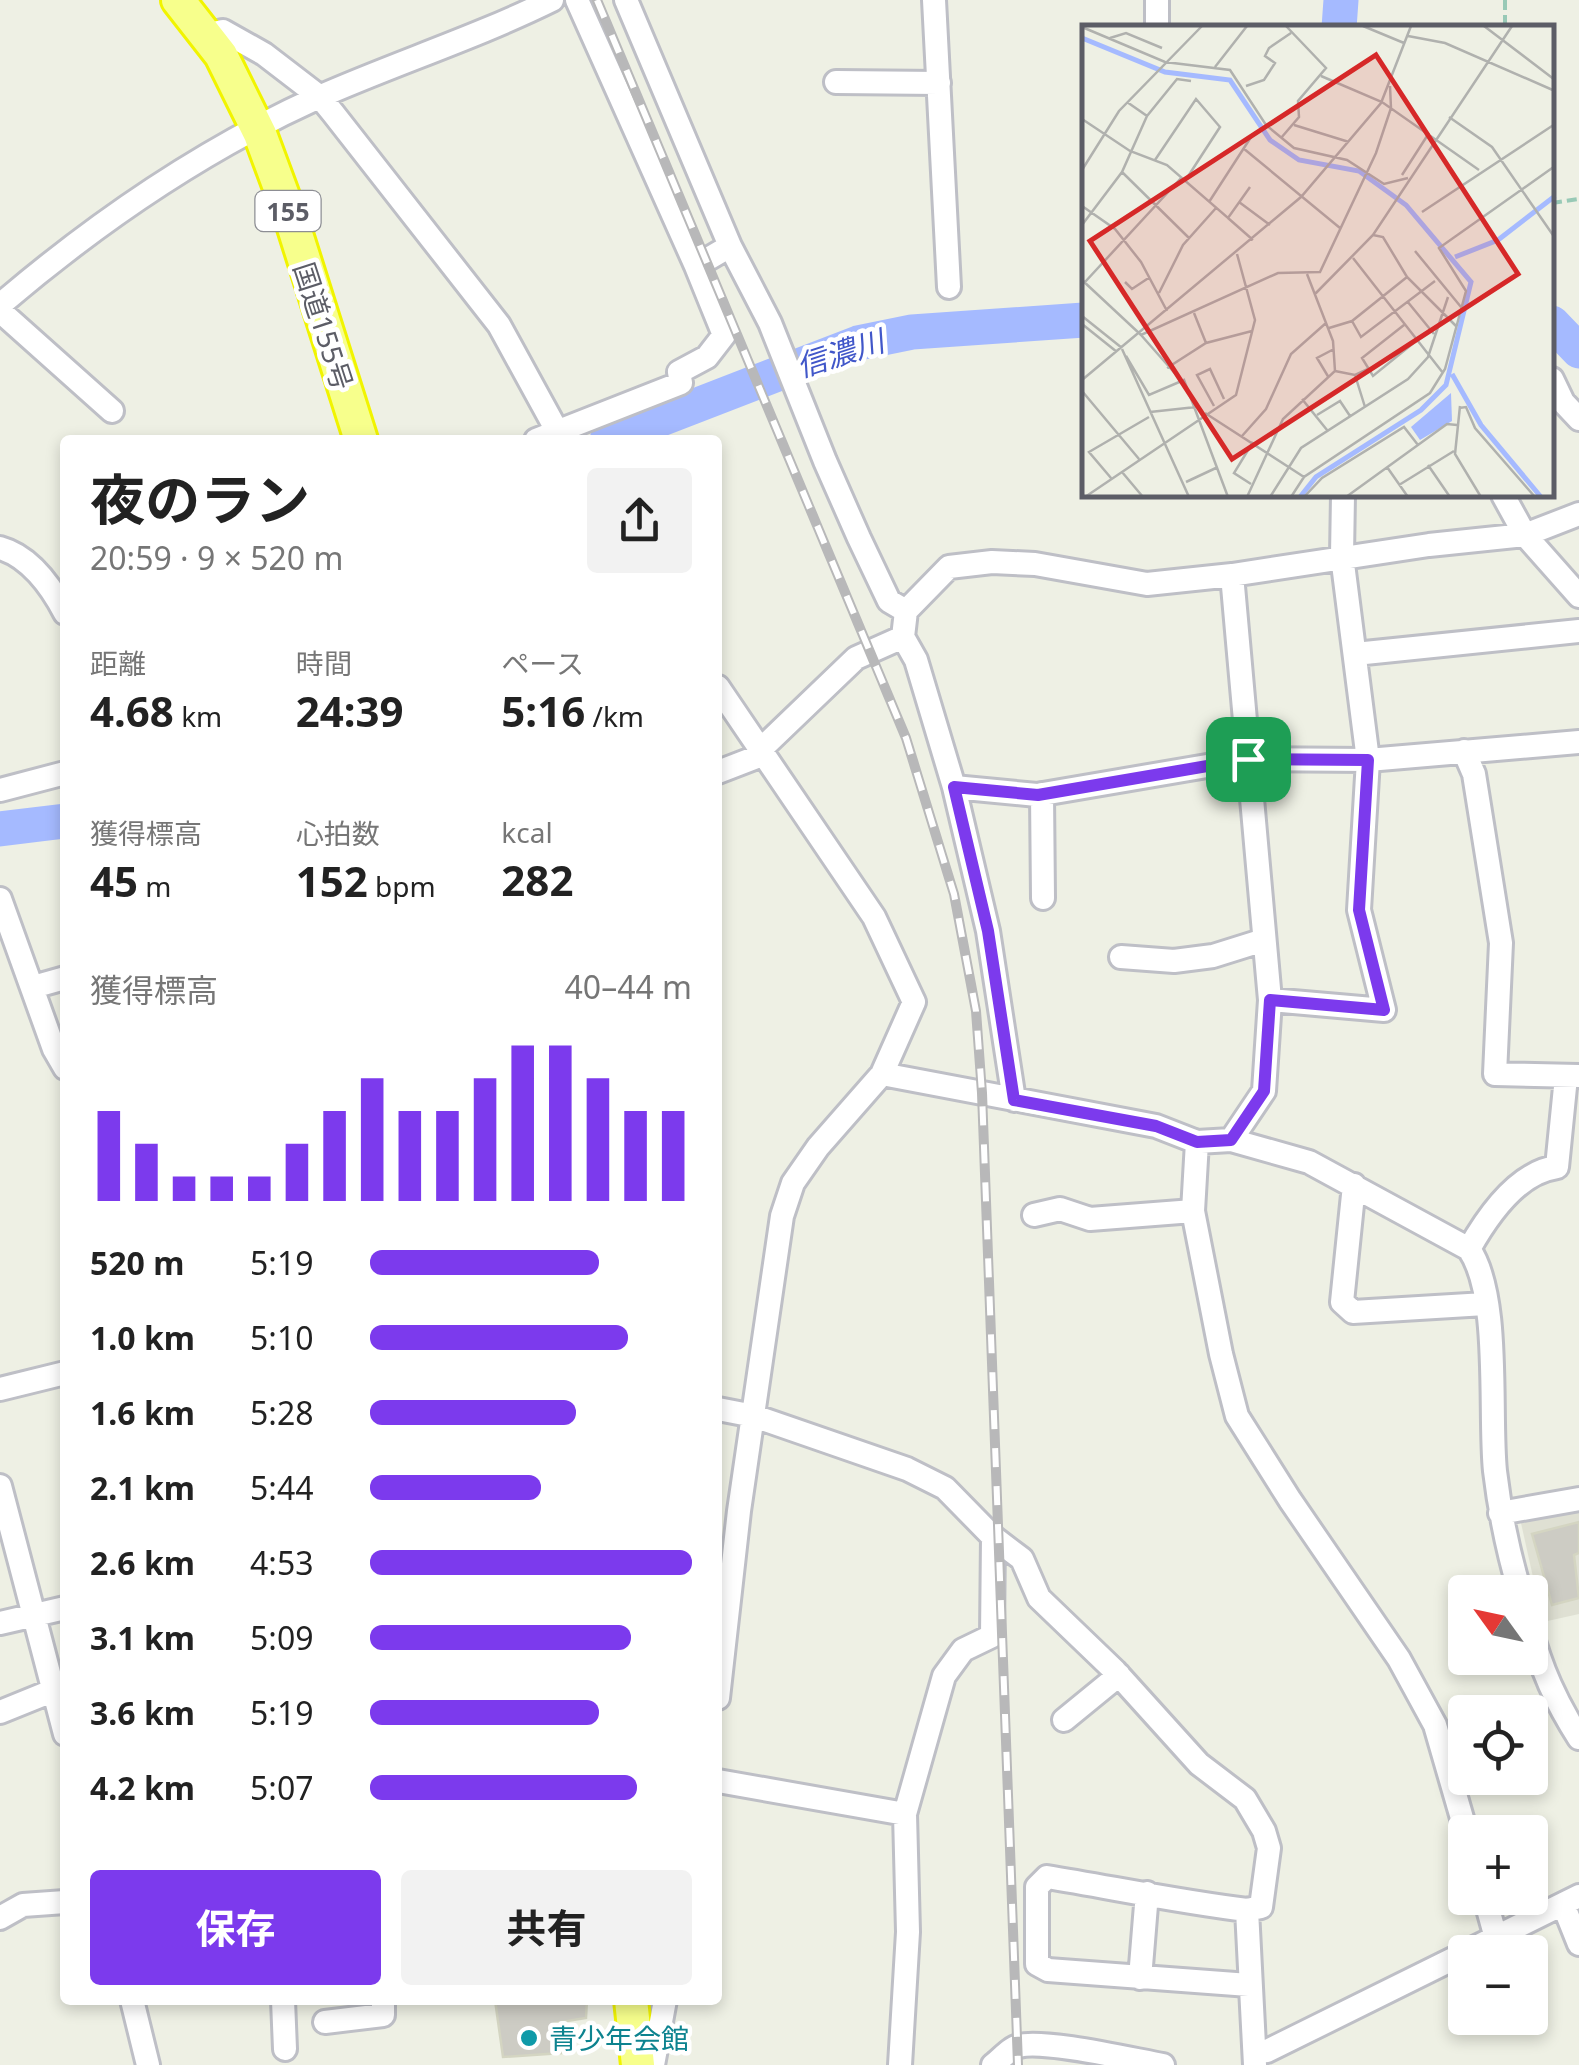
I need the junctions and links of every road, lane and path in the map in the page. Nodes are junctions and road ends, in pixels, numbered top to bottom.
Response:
1 (178, 0) edge
2 (552, 0) edge
3 (578, 0) edge
4 (626, 0) edge
5 (934, 0) edge
6 (1157, 0) edge
7 (1504, 0) edge
8 (1158, 25) edge
9 (1505, 25) edge
10 (205, 35) junction
11 (836, 82) dead end
12 (939, 83) junction
13 (320, 97) junction
14 (256, 127) junction
15 (1579, 200) edge
16 (1554, 204) edge
17 (730, 246) junction
18 (696, 266) junction
19 (950, 287) dead end
20 (0, 308) edge
21 (1554, 384) edge
22 (112, 410) dead end
23 (1564, 410) edge
24 (354, 435) edge
25 (553, 435) edge
26 (559, 435) edge
27 (1343, 498) edge
28 (1504, 498) edge
29 (1579, 514) edge
30 (1525, 535) junction
31 (0, 548) edge
32 (1342, 556) junction
33 (1232, 575) junction
34 (1579, 596) edge
35 (60, 604) edge
36 (906, 612) junction
37 (1579, 631) edge
38 (904, 638) junction
39 (1355, 654) junction
40 (722, 693) edge
41 (1579, 742) edge
42 (1464, 751) junction
43 (760, 753) junction
44 (1248, 759) junction
45 (1368, 760) junction
46 (722, 770) edge
47 (60, 774) edge
48 (954, 787) junction
49 (0, 790) edge
50 (1042, 794) junction
51 (1043, 898) dead end
52 (0, 899) edge
53 (1264, 940) junction
54 (1121, 957) dead end
55 (60, 979) edge
56 (34, 987) junction
57 (1270, 1000) junction
58 (60, 1059) edge
59 (882, 1074) junction
60 (1573, 1076) edge
61 (1014, 1100) junction
62 (1231, 1140) junction
63 (1197, 1142) junction
64 (1568, 1170) edge
65 (1354, 1186) junction
66 (1193, 1210) junction
67 (1034, 1215) dead end
68 (1468, 1249) junction
69 (1485, 1304) junction
70 (60, 1373) edge
71 (2, 1385) edge
72 (722, 1411) edge
73 (754, 1416) junction
74 (0, 1486) edge
75 (1579, 1499) edge
76 (1500, 1513) junction
77 (993, 1537) junction
78 (1516, 1575) edge
79 (60, 1609) edge
80 (32, 1616) junction
81 (0, 1623) edge
82 (722, 1667) edge
83 (1119, 1675) junction
84 (1543, 1675) edge
85 (52, 1691) junction
86 (0, 1712) edge
87 (60, 1717) edge
88 (1064, 1720) dead end
89 (1579, 1738) edge
90 (722, 1782) edge
91 (905, 1814) junction
92 (1461, 1815) edge
93 (1147, 1894) junction
94 (1571, 1900) edge
95 (60, 1902) edge
96 (1247, 1910) junction
97 (0, 1918) edge
98 (1502, 1935) edge
99 (1579, 1944) edge
100 (1448, 1961) edge
101 (1140, 1978) junction
102 (1249, 1985) junction
103 (133, 2005) edge
104 (283, 2005) edge
105 (383, 2005) edge
106 (632, 2005) edge
107 (664, 2005) edge
108 (325, 2022) dead end
109 (285, 2049) dead end
110 (1256, 2058) edge
111 (148, 2065) edge
112 (638, 2065) edge
113 (653, 2065) edge
114 (900, 2065) edge
115 (993, 2065) edge
116 (1163, 2065) edge

1 - 10 highway, 国道155号 / 155
2 - 13 street
3 - 18 street
4 - 17 street
5 - 12 street
6 - 8 street
7 - 9 path
10 - 13 street
10 - 14 highway, 国道155号 / 155
11 - 12 street
12 - 19 street
13 - 14 street
13 - 25 street
14 - 20 street
14 - 24 highway, 国道155号 / 155
15 - 16 path
17 - 18 street
17 - 36 street
18 - 26 street
20 - 22 street
21 - 23 street
27 - 32 street
28 - 30 street
29 - 30 street
30 - 32 street
30 - 34 street
31 - 35 street
32 - 33 street
32 - 39 street
33 - 36 street
33 - 44 street
36 - 38 street
37 - 39 street
38 - 43 street
38 - 48 street
39 - 45 street
40 - 43 street
41 - 42 street
42 - 45 street
42 - 60 street
43 - 46 street
43 - 59 street
44 - 45 street
44 - 50 street
44 - 53 street
45 - 57 street
47 - 49 street
48 - 50 street
48 - 61 street
50 - 51 street
52 - 56 street
53 - 54 street
53 - 57 street
55 - 56 street
56 - 58 street
57 - 62 street
59 - 61 street
59 - 73 street
60 - 64 street
61 - 63 street
62 - 63 street
62 - 65 street
63 - 66 street
64 - 68 street
65 - 68 street
65 - 69 street
66 - 67 street
66 - 92 street
68 - 69 street
69 - 76 street
70 - 71 street
72 - 73 street
73 - 77 street
73 - 82 street
74 - 80 street
75 - 76 street
76 - 78 street
77 - 83 street
77 - 91 street
79 - 80 street
80 - 81 street
80 - 85 street
83 - 88 street
83 - 96 street
84 - 89 street
85 - 86 street
85 - 87 street
90 - 91 street
91 - 114 street
93 - 96 street
93 - 101 street
93 - 101 street
94 - 98 street
94 - 99 street
95 - 97 street
96 - 102 street
100 - 110 street
101 - 102 street
102 - 110 street
103 - 111 street
104 - 109 street
105 - 108 street
106 - 112 highway
107 - 113 street
115 - 116 street

